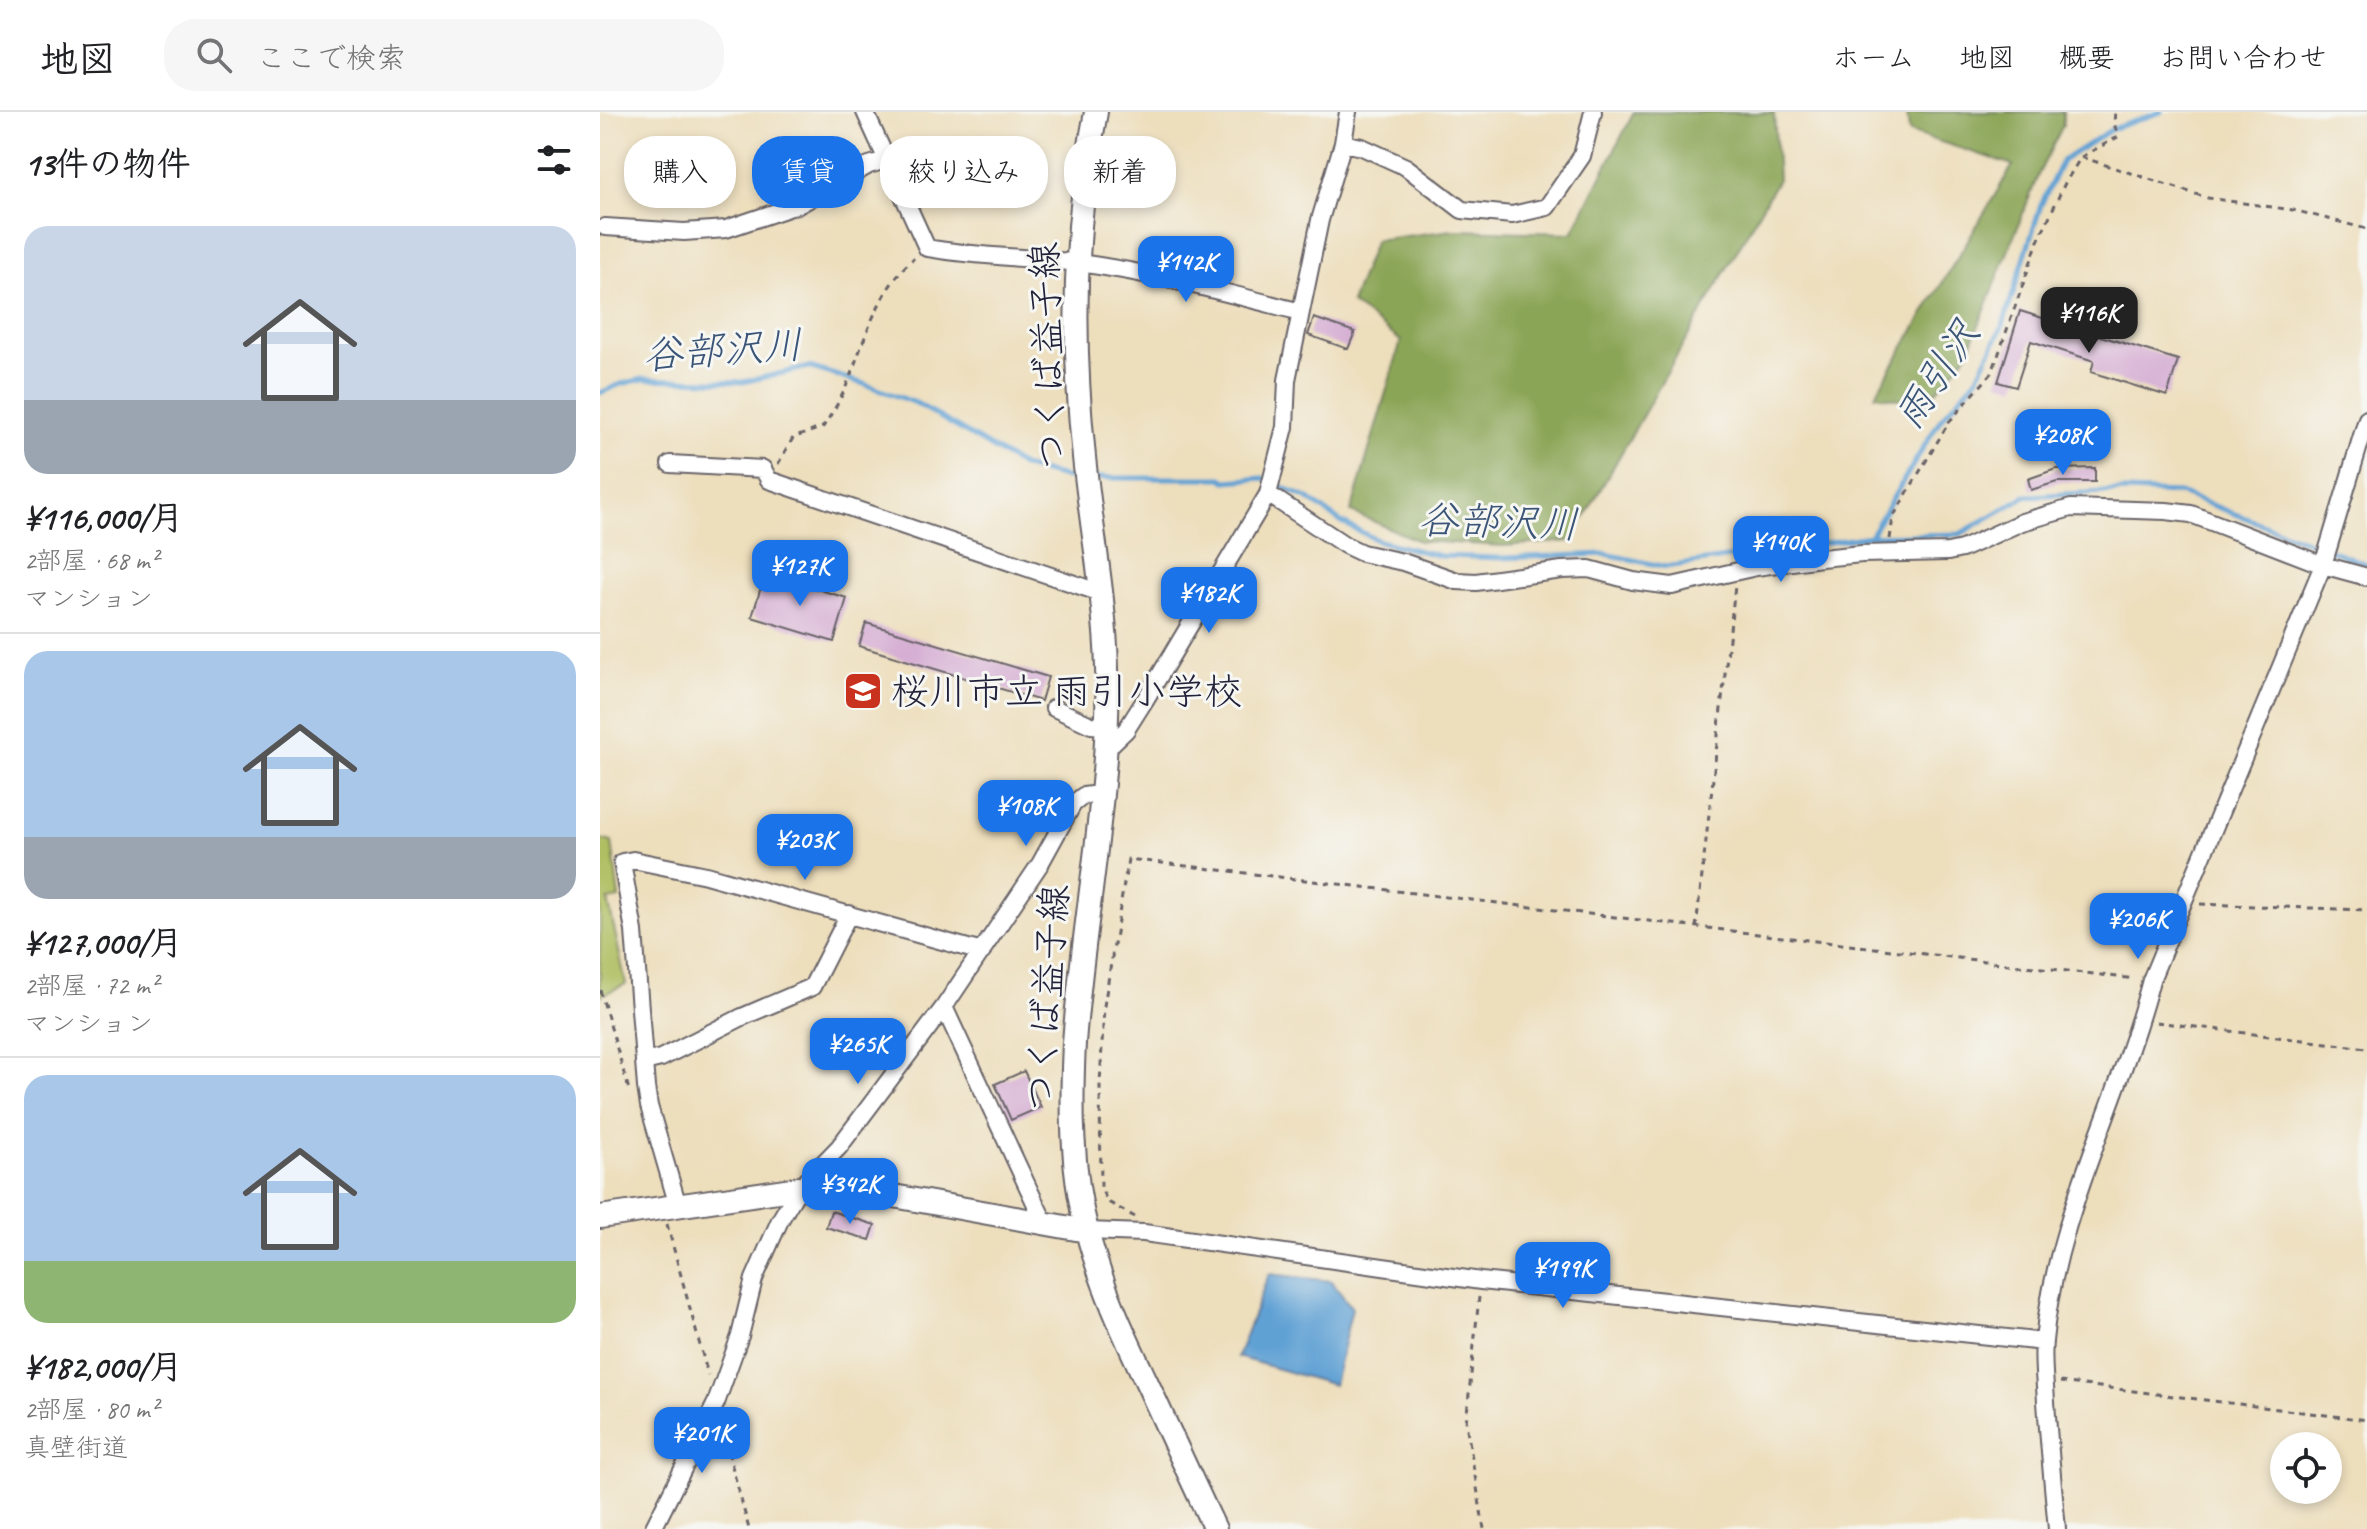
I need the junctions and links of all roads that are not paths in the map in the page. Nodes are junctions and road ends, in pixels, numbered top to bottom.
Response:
1 (865, 112) edge
2 (1096, 112) edge
3 (1348, 112) edge
4 (1593, 112) edge
5 (1343, 143) junction
6 (880, 146) edge
7 (880, 162) edge
8 (908, 208) edge
9 (605, 227) dead end
10 (1078, 263) junction
11 (1301, 312) junction
12 (2367, 419) edge
13 (670, 464) dead end
14 (1271, 486) junction
15 (2323, 565) junction
16 (2367, 577) edge
17 (1101, 593) junction
18 (1054, 708) dead end
19 (1105, 726) junction
20 (1104, 751) junction
21 (1100, 794) junction
22 (849, 914) junction
23 (982, 952) junction
24 (944, 1007) junction
25 (644, 1062) junction
26 (799, 1188) junction
27 (672, 1213) junction
28 (600, 1217) edge
29 (1045, 1224) junction
30 (1087, 1231) junction
31 (2044, 1342) junction
32 (653, 1529) edge
33 (1215, 1529) edge
34 (2057, 1529) edge

1 - 6 street
2 - 10 main road, つくば益子線
3 - 5 street
4 - 5 street
5 - 11 street
7 - 9 street
8 - 10 street
10 - 11 street
10 - 17 main road, つくば益子線
11 - 14 street
12 - 15 street
13 - 17 street
14 - 15 street
14 - 20 street
15 - 16 street
15 - 31 street
17 - 19 main road, つくば益子線
18 - 19 street
19 - 20 main road, つくば益子線
20 - 21 main road, つくば益子線
21 - 23 street
21 - 30 main road, つくば益子線
22 - 23 street
22 - 25 street
22 - 25 street
23 - 24 street
24 - 26 street
24 - 29 street
25 - 27 street
26 - 27 main road
26 - 29 main road
26 - 32 street
27 - 28 main road
29 - 30 main road
30 - 31 street
30 - 33 main road, つくば益子線
31 - 34 street

